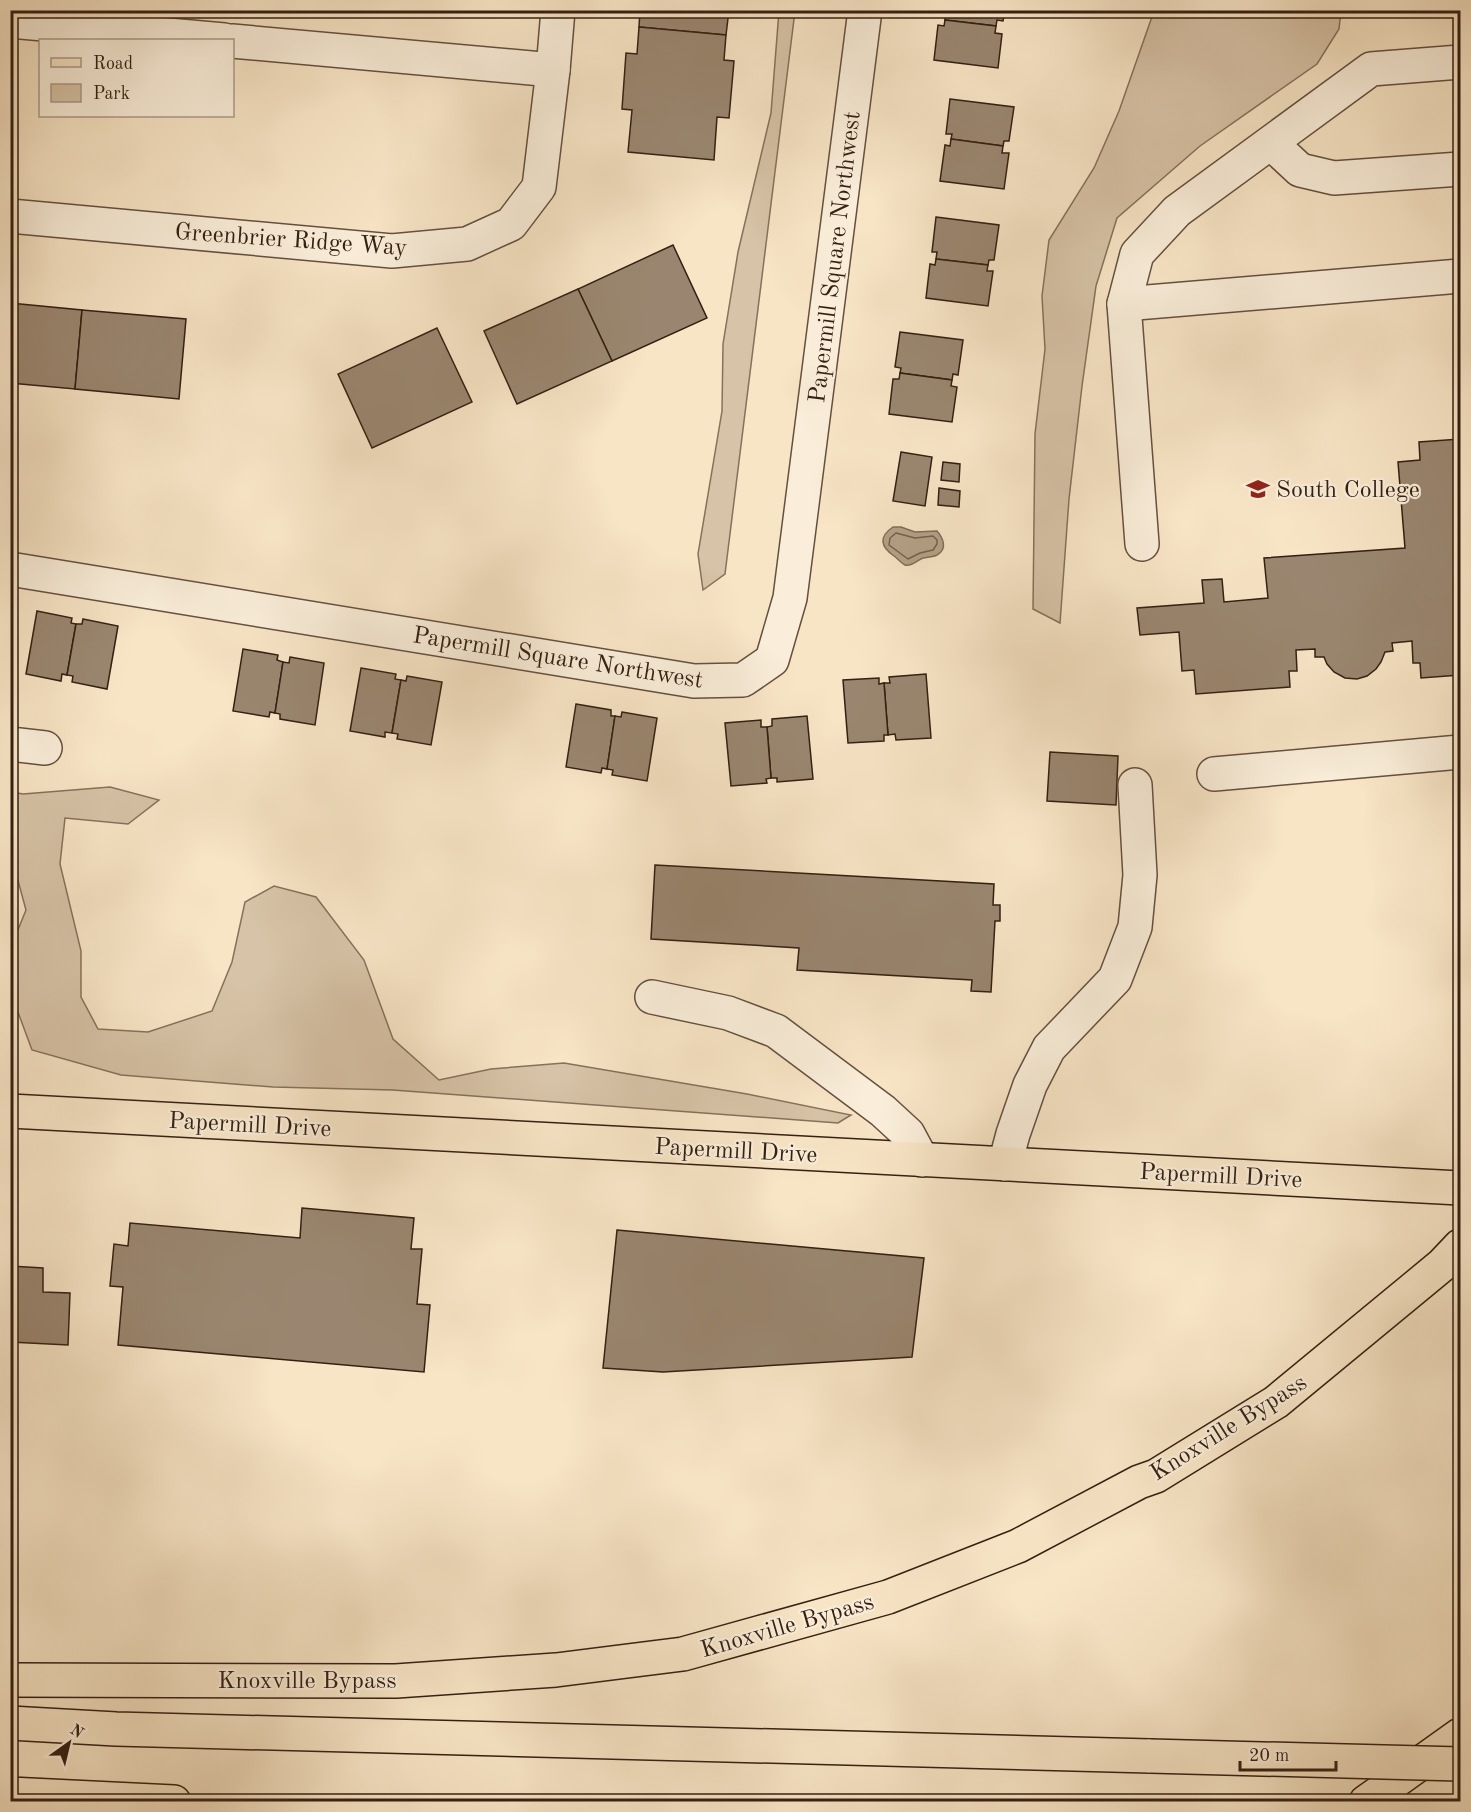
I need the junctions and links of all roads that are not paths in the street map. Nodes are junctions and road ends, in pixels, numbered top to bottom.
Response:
1 (558, 10) edge
2 (865, 10) edge
3 (10, 21) edge
4 (213, 39) edge
5 (234, 41) edge
6 (1461, 62) edge
7 (553, 70) junction
8 (1271, 143) junction
9 (1461, 169) edge
10 (10, 216) edge
11 (1461, 276) edge
12 (1124, 304) junction
13 (1142, 544) dead end
14 (10, 569) edge
15 (10, 744) edge
16 (45, 748) dead end
17 (1461, 752) edge
18 (1214, 774) dead end
19 (1135, 785) dead end
20 (651, 997) dead end
21 (10, 1112) edge
22 (922, 1160) junction
23 (1005, 1164) junction
24 (1461, 1188) edge
25 (1461, 1246) edge
26 (10, 1680) edge
27 (10, 1723) edge
28 (1461, 1735) edge
29 (1461, 1764) edge
30 (10, 1794) edge
31 (174, 1802) edge
32 (1366, 1802) edge

1 - 7 street, Greenbrier Ridge Way
2 - 14 street, Papermill Square Northwest
3 - 4 street
5 - 7 street
6 - 8 street
7 - 10 street, Greenbrier Ridge Way
8 - 9 street
8 - 12 street
11 - 12 street
12 - 13 street
15 - 16 street
17 - 18 street
19 - 23 street
20 - 22 street
21 - 22 main road, Papermill Drive
22 - 23 main road, Papermill Drive
23 - 24 main road, Papermill Drive
25 - 26 main road, Knoxville Bypass
27 - 29 main road, bridge
28 - 32 main road
30 - 31 main road

